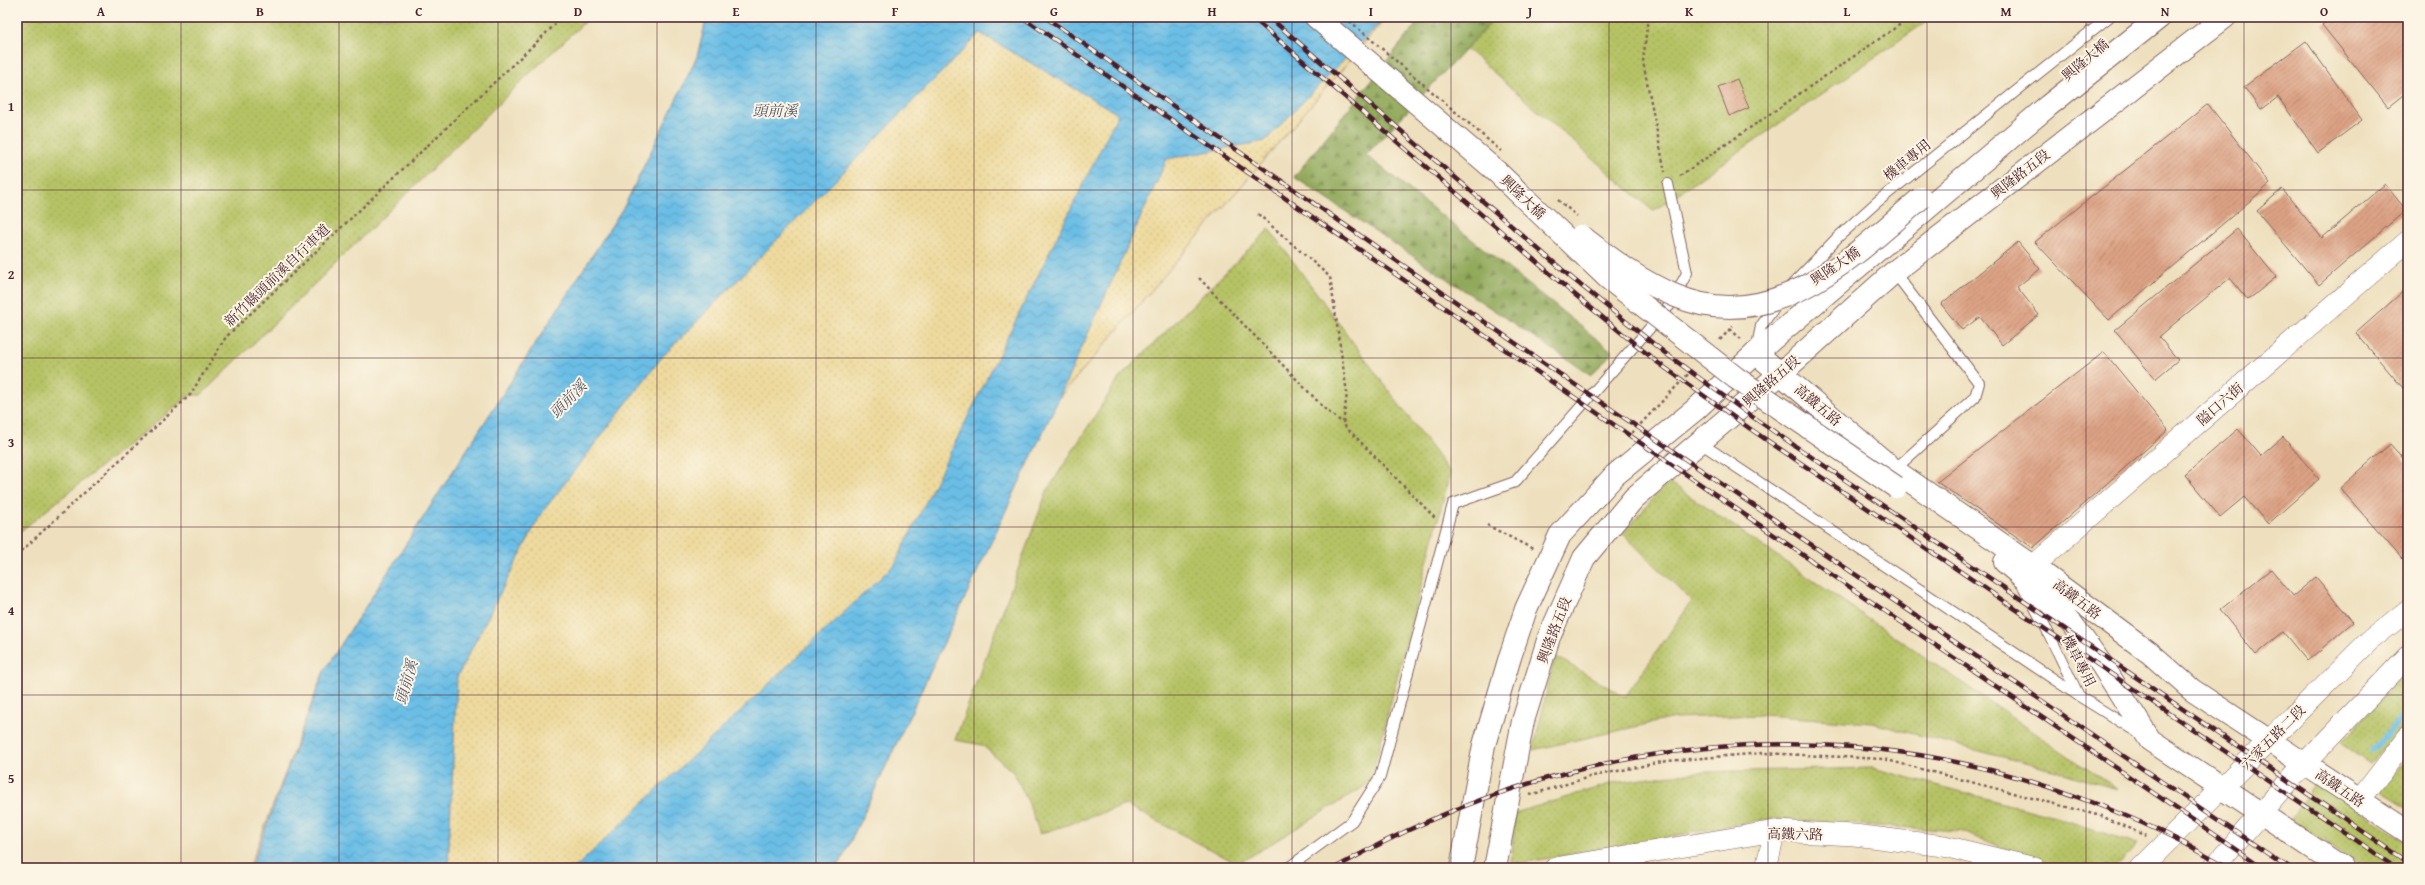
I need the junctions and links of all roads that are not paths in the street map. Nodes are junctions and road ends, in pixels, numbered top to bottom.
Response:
1 (1316, 17) edge
2 (2109, 17) edge
3 (2135, 17) edge
4 (2160, 17) edge
5 (2225, 17) edge
6 (1501, 163) junction
7 (1668, 184) road end
8 (2408, 241) edge
9 (1894, 272) junction
10 (1756, 353) junction
11 (1780, 374) junction
12 (1699, 442) junction
13 (1895, 478) junction
14 (2033, 566) junction
15 (2011, 567) junction
16 (2408, 610) edge
17 (2408, 656) edge
18 (2079, 696) junction
19 (2408, 737) edge
20 (2150, 740) junction
21 (2268, 740) junction
22 (2304, 764) junction
23 (2222, 789) junction
24 (2359, 801) junction
25 (2262, 815) junction
26 (1775, 831) junction
27 (2408, 832) edge
28 (1288, 868) edge
29 (1461, 868) edge
30 (1495, 868) edge
31 (1554, 868) edge
32 (1766, 868) edge
33 (2034, 868) edge
34 (2141, 868) edge
35 (2213, 868) edge
36 (2343, 868) edge

1 - 6 street, 興隆大橋
2 - 10 lane, 機車專用
3 - 6 street, 興隆大橋, bridge
4 - 10 street
5 - 9 street, 興隆路五段
6 - 13 street, 興隆大橋, bridge
7 - 28 lane
8 - 14 street, 隘口六街
9 - 11 street, 興隆路五段
9 - 13 lane
10 - 11 street, 高鐵五路
10 - 29 street
11 - 12 street, 興隆路五段
11 - 13 street, 高鐵五路
12 - 18 lane
12 - 30 street, 興隆路五段
13 - 14 street, 高鐵五路
13 - 15 street, 興隆大橋
14 - 21 street, 高鐵五路
15 - 18 lane, 機車專用
15 - 20 street, 高鐵五路
16 - 21 street, 六家五路二段
17 - 22 street
18 - 20 lane, 機車專用
19 - 24 street
20 - 23 street, 高鐵五路
21 - 22 street, 高鐵五路
21 - 23 street, 六家五路二段
22 - 24 street, 高鐵五路
22 - 25 street
23 - 25 street, 高鐵五路
23 - 34 street, 六家五路二段
24 - 27 street, 高鐵五路
25 - 35 street
25 - 36 street, 高鐵五路
26 - 31 street, 高鐵六路
26 - 32 street
26 - 33 street, 高鐵六路

